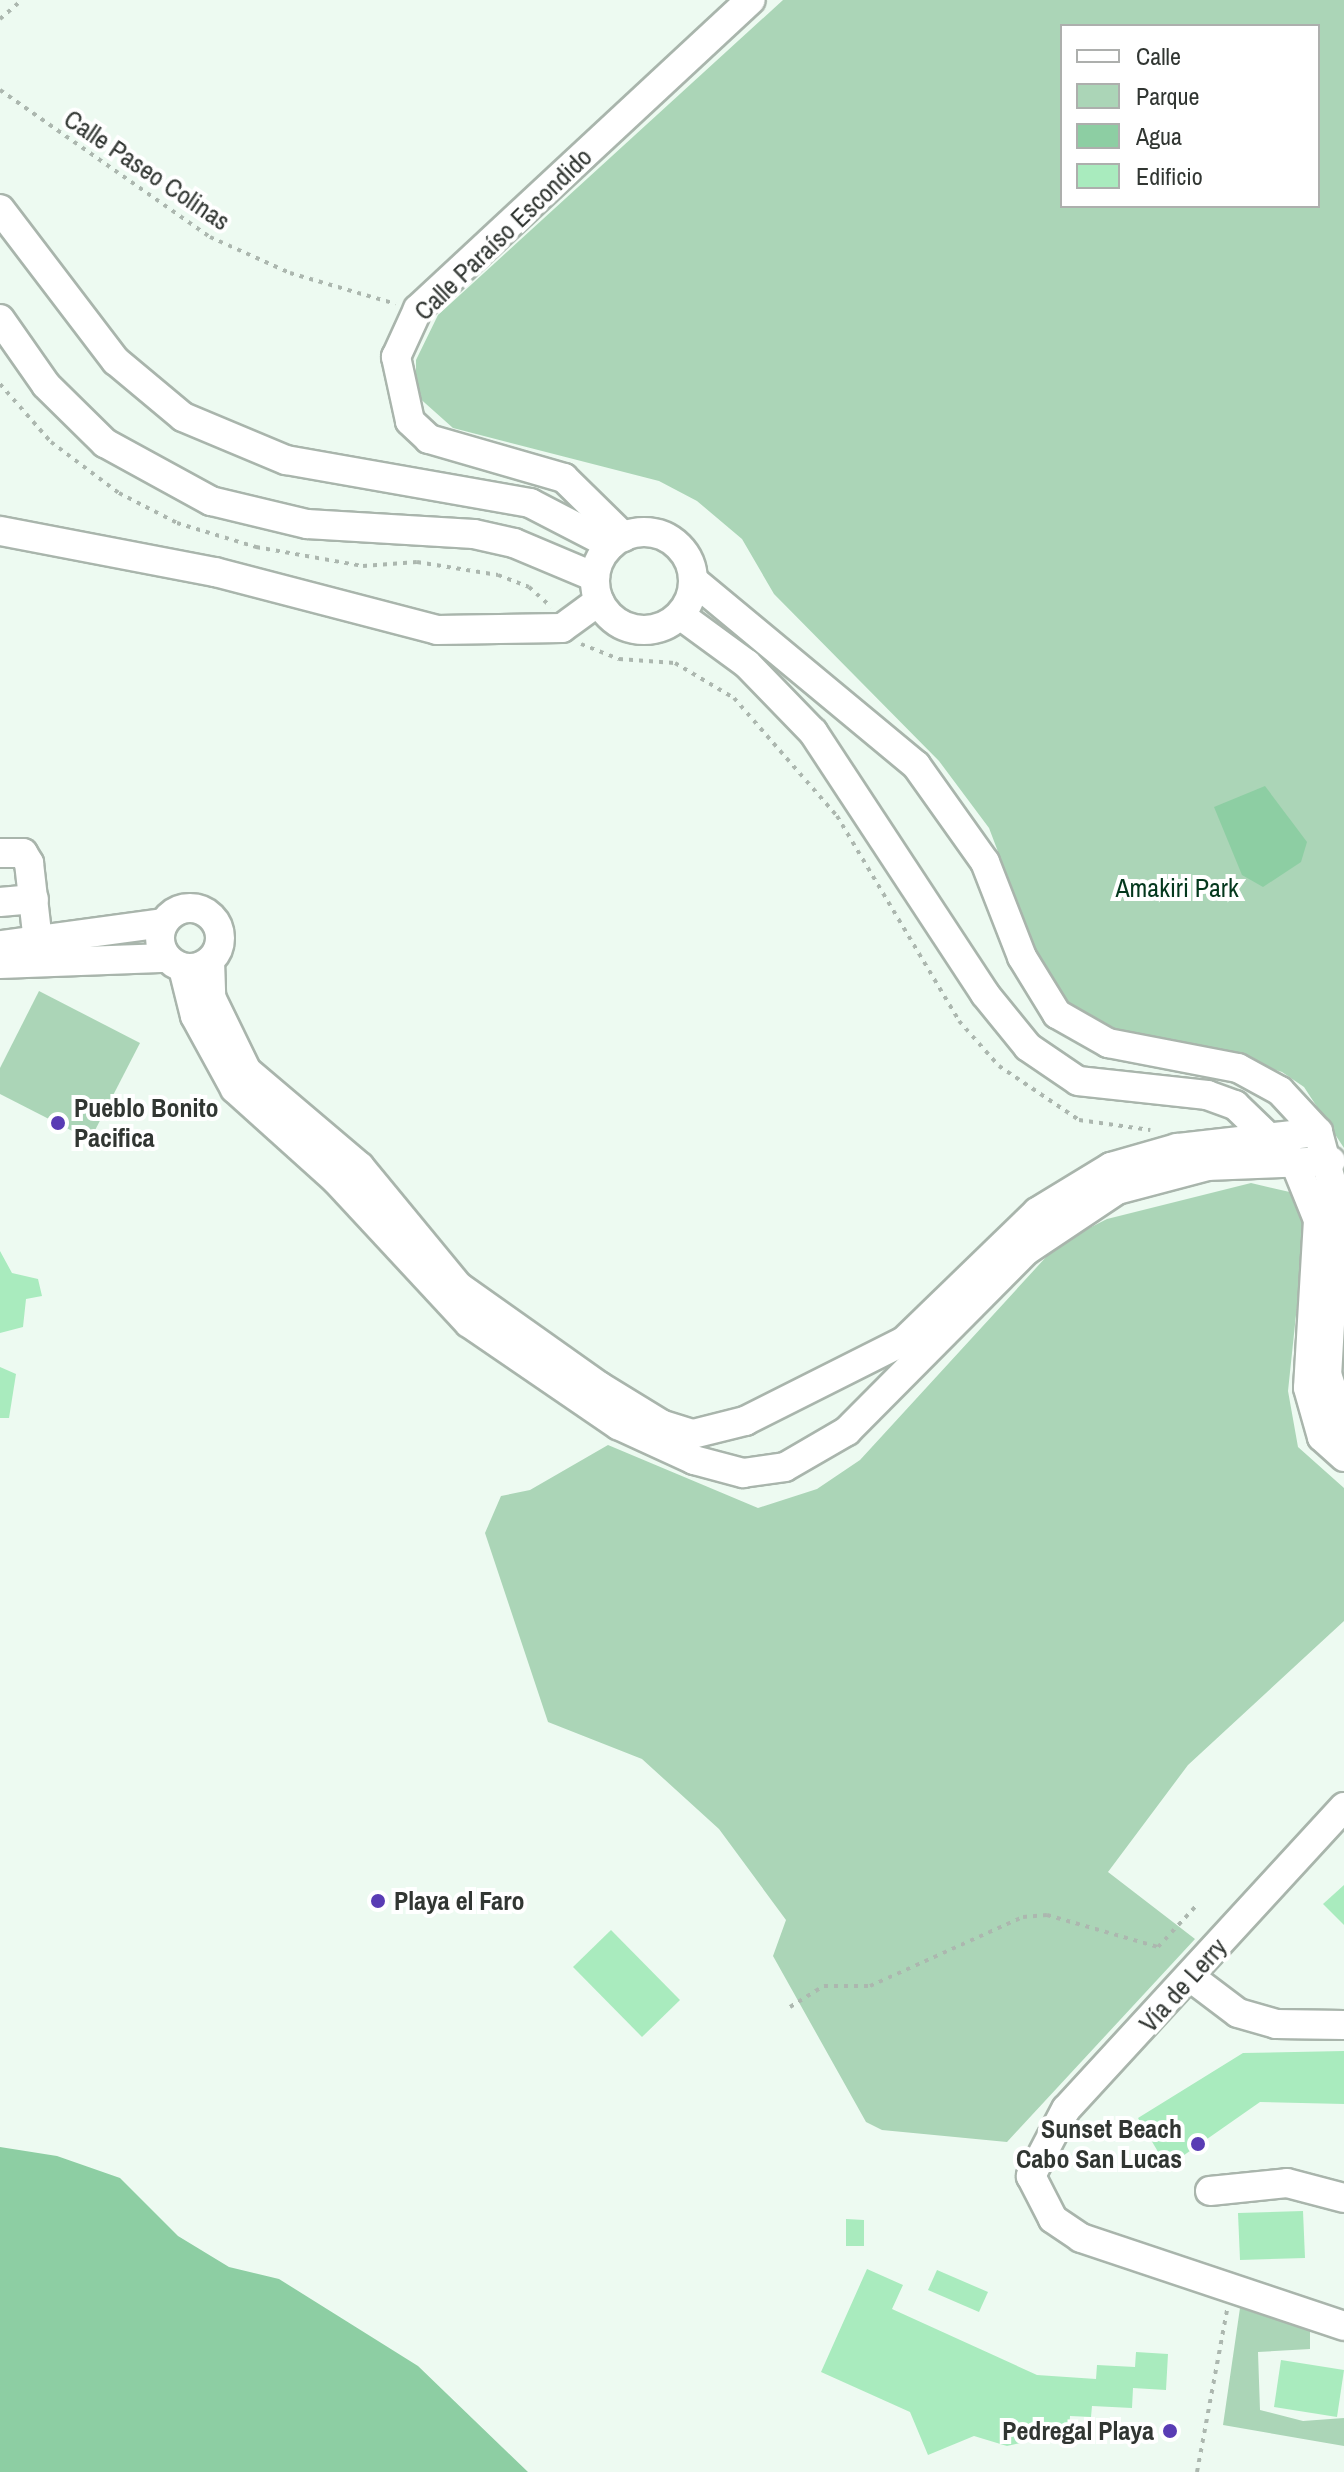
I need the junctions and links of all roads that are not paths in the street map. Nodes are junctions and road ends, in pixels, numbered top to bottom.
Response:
1 (750, 0) edge
2 (0, 209) edge
3 (0, 319) edge
4 (0, 531) edge
5 (617, 541) junction
6 (693, 580) junction
7 (597, 589) junction
8 (680, 615) junction
9 (0, 853) edge
10 (34, 899) junction
11 (0, 902) edge
12 (163, 923) junction
13 (0, 945) edge
14 (40, 952) junction
15 (186, 962) junction
16 (0, 964) edge
17 (1318, 1132) junction
18 (1275, 1140) junction
19 (1331, 1161) junction
20 (1295, 1163) junction
21 (1344, 1426) edge
22 (1344, 1457) edge
23 (1344, 1807) edge
24 (1193, 1979) junction
25 (1344, 2025) edge
26 (1210, 2191) dead end
27 (1344, 2198) edge
28 (1344, 2326) edge

1 - 5 street, Calle Paraíso Escondido
2 - 5 street
3 - 7 street
4 - 7 street
5 - 6 street
5 - 7 street
6 - 8 street
6 - 17 street
7 - 8 street
8 - 18 street
9 - 10 street
10 - 11 street
10 - 14 street
12 - 14 street
12 - 15 street
12 - 15 street
13 - 14 street
14 - 15 street
14 - 16 street
15 - 18 street
15 - 20 street
17 - 18 street
17 - 19 street
18 - 20 street
19 - 20 street
19 - 21 street
20 - 22 street
23 - 24 street, Vía de Lerry
24 - 25 street
24 - 28 street, Vía de Lerry
26 - 27 street

